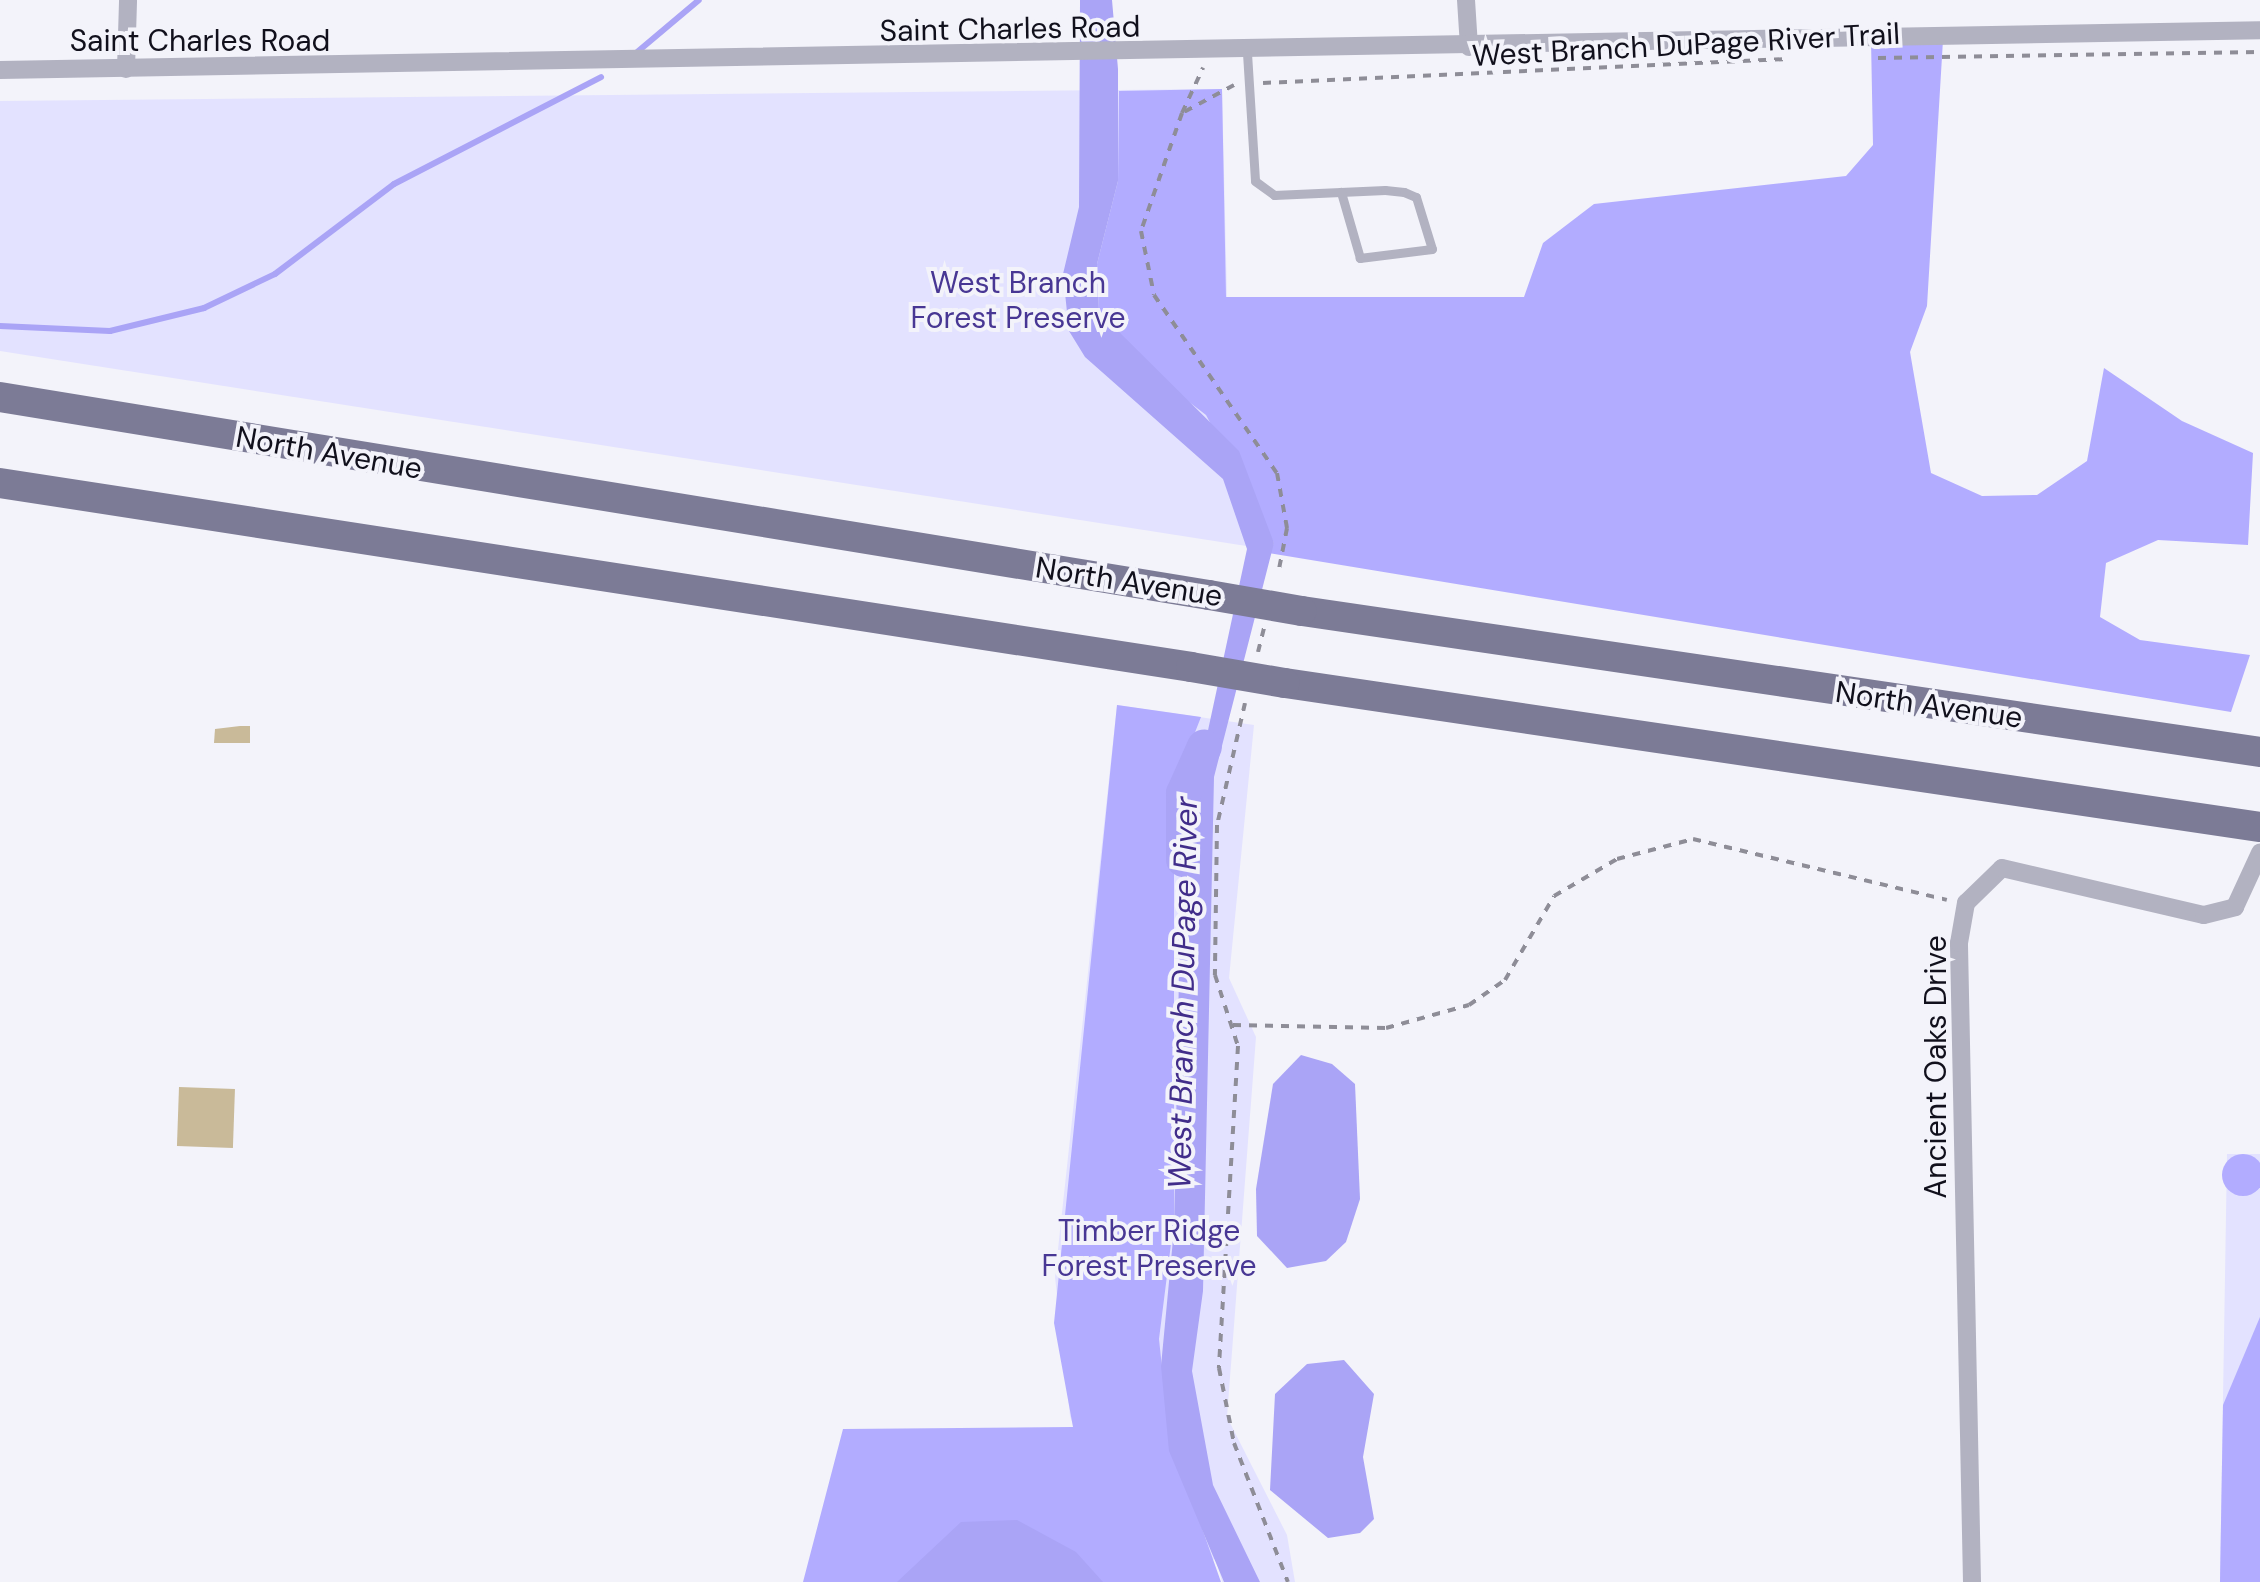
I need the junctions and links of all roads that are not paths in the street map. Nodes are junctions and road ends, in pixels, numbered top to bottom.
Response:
1 (128, 0) edge
2 (1466, 0) edge
3 (2260, 30) edge
4 (1469, 46) junction
5 (1247, 52) junction
6 (126, 69) junction
7 (0, 70) edge
8 (1341, 192) junction
9 (0, 398) edge
10 (0, 483) edge
11 (2260, 752) edge
12 (2260, 827) edge
13 (2260, 853) edge
14 (1972, 1582) edge

1 - 6 street
2 - 4 street
3 - 4 street, Saint Charles Road
4 - 5 street, Saint Charles Road
5 - 6 street, Saint Charles Road
5 - 8 lane
6 - 7 street, Saint Charles Road
8 - 8 lane
9 - 11 main road, North Avenue, bridge
10 - 12 main road, bridge
13 - 14 street, Ancient Oaks Drive

